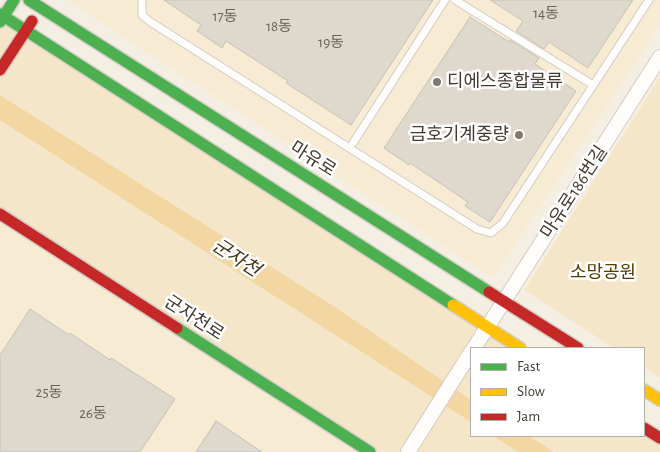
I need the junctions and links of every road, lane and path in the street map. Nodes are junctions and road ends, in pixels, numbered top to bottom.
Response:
1 (14, 0) edge
2 (29, 0) edge
3 (142, 0) edge
4 (445, 0) edge
5 (455, 0) edge
6 (649, 0) edge
7 (43, 4) edge
8 (1, 17) edge
9 (26, 30) junction
10 (660, 58) edge
11 (3, 65) edge
12 (593, 85) junction
13 (353, 143) dead end
14 (0, 214) edge
15 (504, 301) junction
16 (487, 327) junction
17 (475, 347) edge
18 (518, 347) edge
19 (576, 347) edge
20 (470, 354) edge
21 (645, 391) edge
22 (660, 400) edge
23 (645, 429) edge
24 (660, 438) edge
25 (370, 452) edge
26 (408, 452) edge

1 - 8 street
2 - 7 street, 마유로
3 - 12 lane
4 - 13 lane
5 - 12 lane
6 - 12 lane
7 - 9 street
7 - 15 street, 마유로
8 - 9 street
9 - 11 street
9 - 16 street
10 - 15 street, 마유로186번길
14 - 25 street, 군자천로
15 - 16 street, 마유로186번길
15 - 19 street, 마유로
16 - 17 street, 마유로186번길
16 - 18 street
20 - 26 street
21 - 22 street
23 - 24 street

